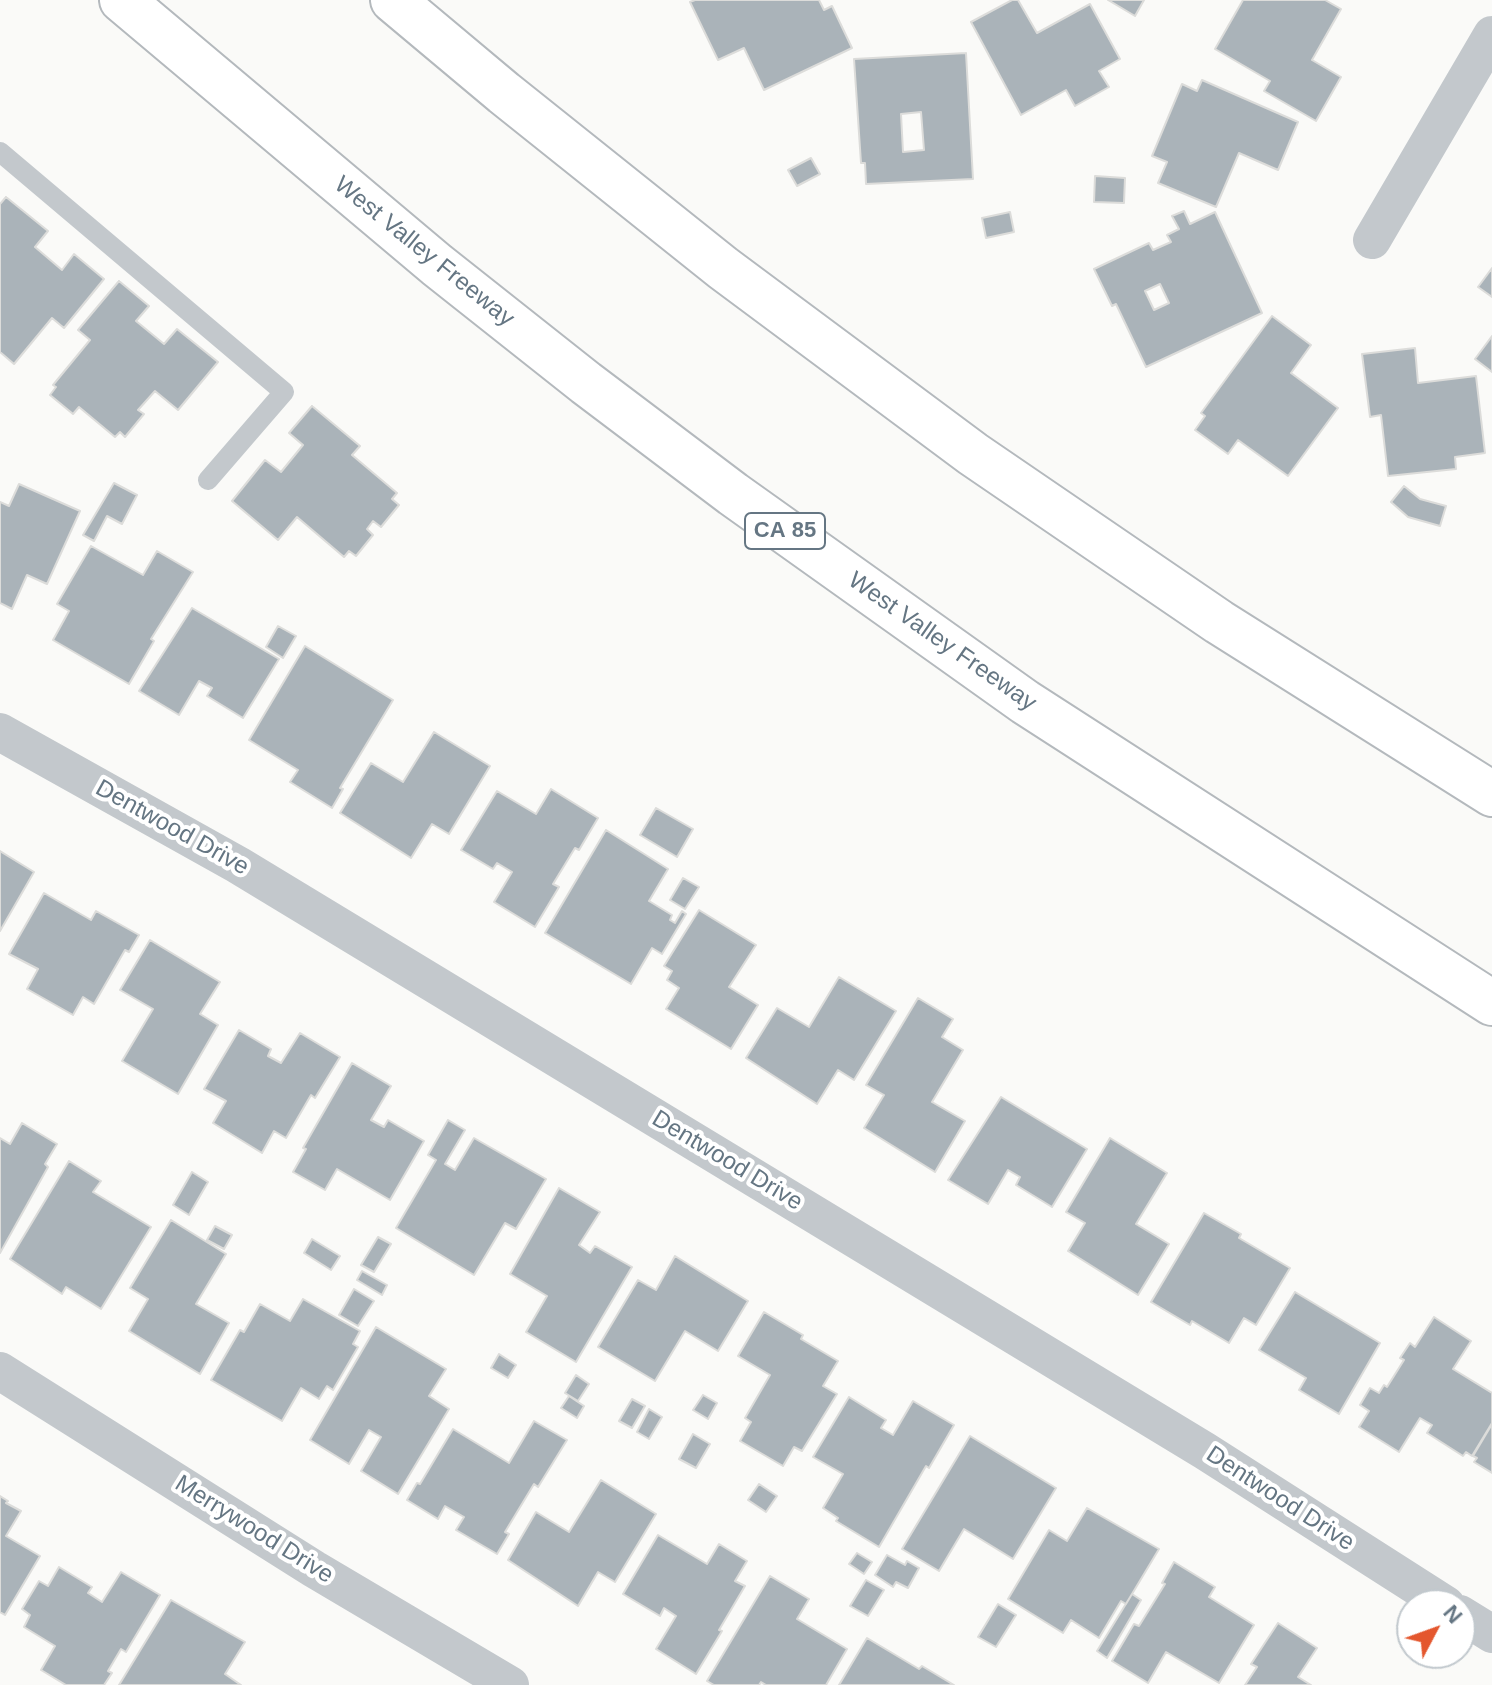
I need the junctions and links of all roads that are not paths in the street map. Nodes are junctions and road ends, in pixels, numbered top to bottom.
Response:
1 (122, 0) edge
2 (393, 0) edge
3 (1492, 35) edge
4 (0, 152) edge
5 (1372, 240) dead end
6 (208, 480) dead end
7 (0, 732) edge
8 (1492, 794) edge
9 (1492, 1003) edge
10 (0, 1371) edge
11 (1421, 1589) edge
12 (510, 1685) edge

1 - 9 highway, West Valley Freeway / CA 85
2 - 8 highway
3 - 5 street
4 - 6 lane
7 - 11 street, Dentwood Drive
10 - 12 street, Merrywood Drive

